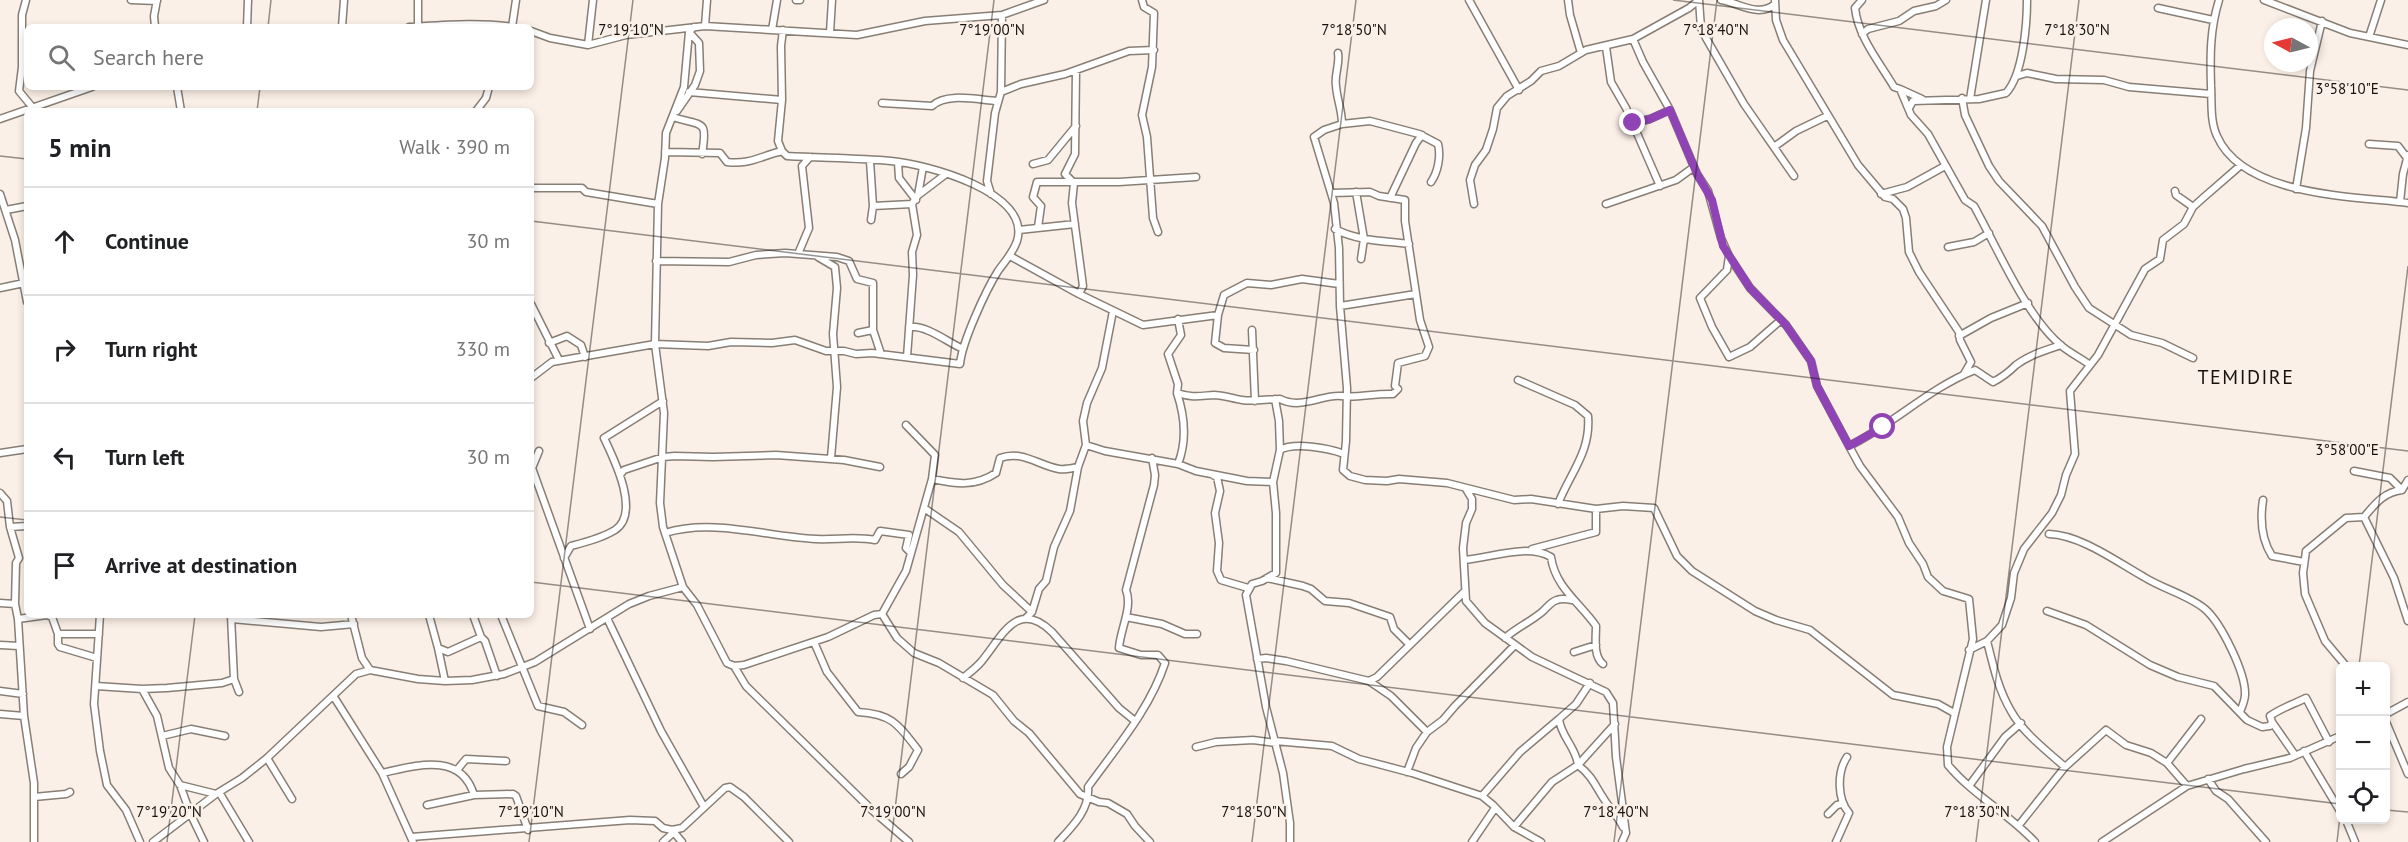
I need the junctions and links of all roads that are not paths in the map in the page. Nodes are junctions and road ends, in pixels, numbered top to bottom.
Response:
1 (26, 0) edge
2 (131, 0) edge
3 (157, 0) edge
4 (248, 0) edge
5 (344, 0) edge
6 (418, 0) edge
7 (516, 0) edge
8 (593, 0) edge
9 (707, 0) edge
10 (777, 0) edge
11 (796, 0) edge
12 (800, 0) edge
13 (832, 0) edge
14 (1044, 0) edge
15 (1142, 0) edge
16 (1469, 0) edge
17 (1568, 0) edge
18 (1699, 0) edge
19 (1721, 0) edge
20 (1862, 0) edge
21 (1946, 0) edge
22 (1986, 0) edge
23 (2028, 0) edge
24 (2219, 0) edge
25 (2265, 0) edge
26 (2381, 0) edge
27 (1775, 2) edge
28 (2158, 8) dead end
29 (1002, 15) junction
30 (2213, 20) junction
31 (2322, 21) junction
32 (155, 24) edge
33 (247, 24) edge
34 (342, 24) edge
35 (418, 24) edge
36 (464, 24) edge
37 (494, 24) edge
38 (513, 24) edge
39 (705, 26) junction
40 (692, 30) junction
41 (772, 30) junction
42 (783, 30) junction
43 (534, 32) edge
44 (830, 33) junction
45 (1862, 34) junction
46 (2369, 37) junction
47 (1633, 39) junction
48 (588, 45) junction
49 (2408, 45) edge
50 (1606, 47) junction
51 (1154, 50) junction
52 (1338, 53) dead end
53 (1581, 53) junction
54 (1076, 70) junction
55 (2017, 76) junction
56 (1900, 89) junction
57 (84, 90) edge
58 (178, 90) edge
59 (488, 90) edge
60 (1519, 90) junction
61 (689, 92) junction
62 (1001, 92) junction
63 (2211, 94) junction
64 (1962, 98) junction
65 (1923, 99) junction
66 (1970, 99) junction
67 (782, 100) junction
68 (997, 101) junction
69 (882, 103) dead end
70 (33, 108) joint
71 (180, 108) edge
72 (479, 108) edge
73 (1670, 110) junction
74 (1909, 110) junction
75 (24, 111) edge
76 (674, 114) junction
77 (1827, 116) junction
78 (0, 119) edge
79 (1633, 123) junction
80 (1342, 124) junction
81 (1076, 125) junction
82 (1422, 135) junction
83 (2368, 144) dead end
84 (1774, 147) junction
85 (782, 151) junction
86 (665, 152) junction
87 (702, 154) junction
88 (2407, 156) edge
89 (810, 157) junction
90 (870, 160) junction
91 (898, 162) junction
92 (1033, 164) dead end
93 (2241, 165) junction
94 (1945, 166) junction
95 (923, 167) junction
96 (1694, 167) junction
97 (946, 174) junction
98 (1794, 176) dead end
99 (1197, 177) dead end
100 (1150, 180) junction
101 (987, 181) junction
102 (1074, 183) junction
103 (1431, 183) dead end
104 (1660, 186) junction
105 (534, 188) edge
106 (982, 189) junction
107 (2296, 189) junction
108 (2175, 191) dead end
109 (1356, 192) junction
110 (1331, 193) junction
111 (991, 194) junction
112 (1881, 194) junction
113 (1, 197) edge
114 (1390, 198) junction
115 (915, 200) junction
116 (2400, 202) junction
117 (2408, 203) edge
118 (658, 204) junction
119 (1474, 204) dead end
120 (1606, 204) dead end
121 (873, 206) junction
122 (24, 207) edge
123 (2193, 207) junction
124 (6, 210) junction
125 (871, 220) dead end
126 (1075, 224) junction
127 (1038, 227) junction
128 (1335, 229) junction
129 (1019, 230) junction
130 (1158, 232) dead end
131 (1989, 233) junction
132 (1364, 239) junction
133 (1409, 244) junction
134 (1948, 247) dead end
135 (798, 254) junction
136 (810, 255) junction
137 (1010, 256) junction
138 (1729, 256) junction
139 (1361, 259) dead end
140 (656, 261) junction
141 (24, 283) joint
142 (1339, 284) junction
143 (0, 288) edge
144 (1078, 294) junction
145 (1416, 294) junction
146 (2028, 303) junction
147 (1340, 306) junction
148 (534, 310) edge
149 (1113, 311) junction
150 (1218, 315) junction
151 (1178, 319) junction
152 (1781, 320) junction
153 (2113, 325) junction
154 (909, 327) junction
155 (873, 330) junction
156 (1252, 330) dead end
157 (858, 333) dead end
158 (1959, 336) junction
159 (549, 343) junction
160 (655, 344) junction
161 (2061, 345) junction
162 (963, 349) junction
163 (1254, 350) junction
164 (834, 351) junction
165 (881, 354) junction
166 (585, 357) junction
167 (907, 357) junction
168 (2193, 358) dead end
169 (559, 360) junction
170 (2091, 365) junction
171 (1964, 374) junction
172 (534, 376) edge
173 (1518, 380) dead end
174 (1177, 393) junction
175 (1275, 399) junction
176 (1347, 399) junction
177 (663, 401) junction
178 (1256, 401) junction
179 (906, 425) dead end
180 (1086, 445) junction
181 (1849, 446) junction
182 (24, 449) edge
183 (1280, 450) junction
184 (539, 451) dead end
185 (0, 453) edge
186 (1344, 454) junction
187 (663, 457) junction
188 (1152, 458) junction
189 (831, 459) junction
190 (534, 463) edge
191 (1178, 464) junction
192 (880, 467) dead end
193 (1078, 467) junction
194 (2354, 471) dead end
195 (1210, 473) junction
196 (534, 474) edge
197 (620, 475) junction
198 (932, 479) junction
199 (2408, 480) edge
200 (1273, 482) junction
201 (1466, 489) junction
202 (2402, 490) junction
203 (0, 493) edge
204 (2263, 500) dead end
205 (1558, 504) junction
206 (924, 508) junction
207 (1596, 509) junction
208 (2364, 517) junction
209 (24, 526) edge
210 (10, 527) junction
211 (665, 534) junction
212 (2049, 534) dead end
213 (1529, 549) junction
214 (910, 552) junction
215 (24, 557) edge
216 (19, 558) junction
217 (564, 558) junction
218 (1464, 560) junction
219 (2304, 562) junction
220 (1267, 578) junction
221 (683, 587) junction
222 (1248, 588) junction
223 (1464, 592) junction
224 (1572, 600) junction
225 (0, 603) edge
226 (15, 604) junction
227 (2047, 611) dead end
228 (1032, 612) junction
229 (882, 614) junction
230 (1126, 617) junction
231 (25, 618) edge
232 (52, 618) edge
233 (100, 618) edge
234 (232, 618) edge
235 (241, 618) edge
236 (352, 618) edge
237 (430, 618) edge
238 (474, 618) edge
239 (502, 618) edge
240 (607, 618) junction
241 (1026, 618) junction
242 (18, 619) junction
243 (2408, 621) edge
244 (354, 624) junction
245 (590, 629) junction
246 (58, 634) junction
247 (99, 634) junction
248 (1197, 634) dead end
249 (481, 637) junction
250 (1505, 638) junction
251 (1987, 640) junction
252 (813, 642) junction
253 (1409, 644) junction
254 (0, 645) edge
255 (1515, 645) junction
256 (1596, 645) junction
257 (19, 646) junction
258 (438, 648) junction
259 (1969, 650) junction
260 (1574, 652) dead end
261 (97, 658) junction
262 (1257, 659) junction
263 (2343, 662) edge
264 (1603, 664) dead end
265 (524, 666) junction
266 (734, 666) junction
267 (370, 670) junction
268 (497, 676) junction
269 (963, 678) junction
270 (234, 679) junction
271 (445, 681) junction
272 (1369, 681) junction
273 (1590, 683) junction
274 (96, 686) junction
275 (142, 689) junction
276 (0, 691) edge
277 (239, 692) dead end
278 (23, 694) junction
279 (334, 697) junction
280 (2408, 702) edge
281 (2390, 711) edge
282 (2240, 712) junction
283 (1954, 713) junction
284 (0, 714) edge
285 (24, 716) junction
286 (1559, 719) junction
287 (2201, 719) dead end
288 (1135, 721) junction
289 (2272, 722) junction
290 (2021, 723) junction
291 (1615, 724) junction
292 (582, 725) dead end
293 (1427, 732) junction
294 (2390, 733) edge
295 (162, 736) junction
296 (225, 736) dead end
297 (2336, 738) edge
298 (1275, 742) junction
299 (2329, 742) junction
300 (1196, 747) dead end
301 (2304, 751) junction
302 (2295, 755) junction
303 (1847, 757) dead end
304 (267, 758) junction
305 (506, 761) dead end
306 (2167, 763) junction
307 (1578, 765) junction
308 (2065, 767) junction
309 (457, 771) junction
310 (382, 772) junction
311 (1407, 772) junction
312 (901, 774) dead end
313 (2408, 774) edge
314 (2208, 779) junction
315 (180, 785) junction
316 (1969, 786) junction
317 (2187, 786) junction
318 (70, 792) dead end
319 (218, 793) junction
320 (474, 795) junction
321 (1482, 796) junction
322 (33, 797) junction
323 (1089, 798) junction
324 (292, 799) dead end
325 (1842, 804) junction
326 (2336, 804) edge
327 (427, 805) dead end
328 (704, 807) junction
329 (1495, 808) junction
330 (1828, 814) dead end
331 (190, 815) junction
332 (2348, 824) edge
333 (2019, 825) junction
334 (1514, 827) junction
335 (528, 830) junction
336 (673, 831) junction
337 (1626, 833) junction
338 (412, 840) edge
339 (34, 842) edge
340 (140, 842) edge
341 (153, 842) edge
342 (204, 842) edge
343 (249, 842) edge
344 (663, 842) edge
345 (682, 842) edge
346 (789, 842) edge
347 (909, 842) edge
348 (1058, 842) edge
349 (1150, 842) edge
350 (1290, 842) edge
351 (1472, 842) edge
352 (1541, 842) edge
353 (1622, 842) edge
354 (1836, 842) edge
355 (2035, 842) edge
356 (2102, 842) edge
357 (2266, 842) edge
358 (2355, 842) edge

1 - 70 street
2 - 3 street
3 - 32 street
4 - 33 street
5 - 34 street
6 - 35 street
7 - 38 street
8 - 48 street
9 - 39 street
10 - 41 street
11 - 12 street
13 - 44 street
14 - 29 street
15 - 51 street
16 - 60 street
17 - 53 street
18 - 47 street
18 - 84 street
19 - 27 street
20 - 45 street
21 - 45 street
22 - 66 street
23 - 55 street
24 - 30 street
25 - 31 street
26 - 46 street
27 - 77 street
28 - 30 street
29 - 44 street
29 - 62 street
30 - 63 street
31 - 46 street
31 - 107 street
36 - 37 street
39 - 40 street
39 - 41 street
40 - 48 street
40 - 61 street
40 - 76 street
41 - 42 street
42 - 44 street
42 - 67 street
43 - 48 street
45 - 56 street
46 - 49 street
47 - 50 street
47 - 73 street
50 - 53 street
50 - 79 street
51 - 54 street
51 - 100 street
52 - 80 street
53 - 60 street
54 - 62 street
54 - 81 street
55 - 63 street
55 - 66 street
56 - 65 street
56 - 74 street
57 - 70 street
58 - 71 street
59 - 72 street
60 - 119 street
61 - 67 street
61 - 76 street
62 - 68 street
63 - 93 street
64 - 65 street
64 - 66 street
64 - 153 street
65 - 74 street
67 - 85 street
68 - 69 street
68 - 101 street
73 - 79 street
73 - 96 street
74 - 94 street
75 - 78 street
76 - 86 street
76 - 87 street
77 - 84 street
77 - 112 street
79 - 104 street
80 - 82 street
80 - 110 street
81 - 92 street
81 - 102 street
82 - 103 street
82 - 114 street
83 - 88 street
84 - 98 street
85 - 87 street
85 - 89 street
86 - 87 street
86 - 118 street
88 - 116 street
89 - 90 street
89 - 135 street
90 - 91 street
90 - 121 street
91 - 95 street
91 - 115 street
93 - 107 street
93 - 123 street
94 - 112 street
94 - 131 street
95 - 97 street
95 - 115 street
96 - 104 street
96 - 138 street
97 - 106 street
97 - 115 street
99 - 100 street
100 - 102 street
100 - 130 street
101 - 106 street
101 - 111 street
102 - 126 street
102 - 127 street
104 - 120 street
105 - 118 street
106 - 111 street
107 - 116 street
108 - 123 street
109 - 110 street
109 - 114 street
109 - 132 street
110 - 128 street
111 - 129 street
112 - 158 street
113 - 124 street
114 - 133 street
115 - 121 street
115 - 154 street
116 - 117 street
118 - 140 street
121 - 125 street
122 - 124 street
123 - 153 street
124 - 141 street
126 - 127 street
126 - 144 street
127 - 129 street
128 - 132 street
128 - 142 street
129 - 137 street
131 - 134 street
131 - 146 street
132 - 133 street
132 - 139 street
133 - 145 street
135 - 136 street
135 - 140 street
136 - 155 street
136 - 164 street
137 - 144 street
137 - 162 street
138 - 152 street
138 - 152 street
140 - 160 street
141 - 143 street
142 - 147 street
142 - 150 street
144 - 149 street
145 - 147 street
145 - 176 street
146 - 158 street
146 - 161 street
147 - 176 street
148 - 159 street
149 - 151 street
149 - 180 street
150 - 151 street
150 - 163 street
151 - 174 street
152 - 181 street
153 - 168 street
153 - 170 street
154 - 162 street
154 - 167 street
155 - 157 street
155 - 165 street
156 - 163 street
158 - 171 street
159 - 166 street
159 - 169 street
160 - 164 street
160 - 166 street
160 - 177 street
161 - 170 street
161 - 171 street
162 - 167 street
163 - 178 street
164 - 165 street
164 - 189 street
165 - 167 street
166 - 169 street
169 - 172 street
170 - 251 street
171 - 181 street
173 - 205 street
174 - 178 street
174 - 191 street
175 - 176 street
175 - 178 street
175 - 183 street
176 - 186 street
177 - 187 street
177 - 197 street
179 - 198 street
180 - 188 street
180 - 193 street
181 - 259 street
182 - 185 street
183 - 186 street
183 - 200 street
184 - 190 street
186 - 201 street
187 - 189 street
187 - 197 street
187 - 211 street
188 - 191 street
188 - 230 street
189 - 192 street
191 - 195 street
193 - 198 street
193 - 228 street
194 - 202 street
195 - 200 street
195 - 222 street
196 - 217 street
197 - 217 street
198 - 206 street
199 - 202 street
200 - 220 street
201 - 205 street
201 - 218 street
202 - 208 street
203 - 210 street
204 - 219 street
205 - 207 street
206 - 214 street
206 - 228 street
207 - 213 street
207 - 283 street
208 - 219 street
208 - 243 street
209 - 210 street
210 - 216 street
211 - 214 street
211 - 221 street
212 - 282 street
213 - 218 street
213 - 224 street
214 - 229 street
215 - 216 street
216 - 226 street
217 - 245 street
218 - 223 street
219 - 263 street
220 - 222 street
220 - 253 street
221 - 240 street
221 - 266 street
222 - 262 street
223 - 250 street
223 - 253 street
224 - 250 street
224 - 256 street
225 - 226 street
226 - 242 street
227 - 282 street
228 - 241 street
229 - 252 street
229 - 269 street
230 - 248 street
230 - 288 street
231 - 242 street
232 - 246 street
233 - 247 street
234 - 270 street
235 - 244 street
236 - 244 street
237 - 258 street
238 - 249 street
239 - 265 street
240 - 245 street
240 - 328 street
241 - 269 street
241 - 288 street
242 - 257 street
244 - 267 street
245 - 265 street
246 - 247 street
246 - 261 street
247 - 261 street
249 - 258 street
249 - 268 street
250 - 255 street
251 - 259 street
251 - 290 street
252 - 266 street
252 - 312 street
253 - 272 street
254 - 257 street
255 - 273 street
255 - 293 street
256 - 260 street
256 - 264 street
257 - 278 street
258 - 271 street
259 - 283 street
261 - 274 street
262 - 272 street
262 - 298 street
265 - 268 street
265 - 292 street
266 - 347 street
267 - 271 street
267 - 279 street
268 - 271 street
269 - 323 street
270 - 275 street
270 - 277 street
272 - 293 street
273 - 286 street
273 - 291 street
274 - 275 street
274 - 340 street
275 - 295 street
276 - 278 street
278 - 285 street
279 - 304 street
279 - 310 street
280 - 281 street
282 - 289 street
283 - 316 street
284 - 285 street
285 - 322 street
286 - 307 street
286 - 321 street
287 - 306 street
288 - 323 street
289 - 299 street
289 - 302 street
290 - 308 street
290 - 316 street
291 - 307 street
291 - 337 street
293 - 311 street
294 - 313 street
295 - 296 street
295 - 315 street
297 - 299 street
298 - 300 street
298 - 311 street
298 - 350 street
299 - 301 street
301 - 302 street
301 - 326 street
302 - 314 street
303 - 325 street
304 - 319 street
304 - 324 street
305 - 309 street
306 - 308 street
306 - 317 street
307 - 334 street
307 - 337 street
308 - 333 street
309 - 310 street
309 - 320 street
310 - 338 street
311 - 321 street
314 - 317 street
314 - 357 street
315 - 319 street
315 - 331 street
316 - 333 street
317 - 356 street
318 - 322 street
319 - 331 street
319 - 343 street
320 - 327 street
320 - 335 street
321 - 329 street
322 - 339 street
323 - 348 street
323 - 349 street
325 - 330 street
325 - 354 street
328 - 336 street
328 - 346 street
329 - 334 street
329 - 351 street
331 - 341 street
331 - 342 street
332 - 358 street
333 - 355 street
334 - 352 street
335 - 336 street
335 - 338 street
336 - 344 street
336 - 345 street
337 - 353 street

